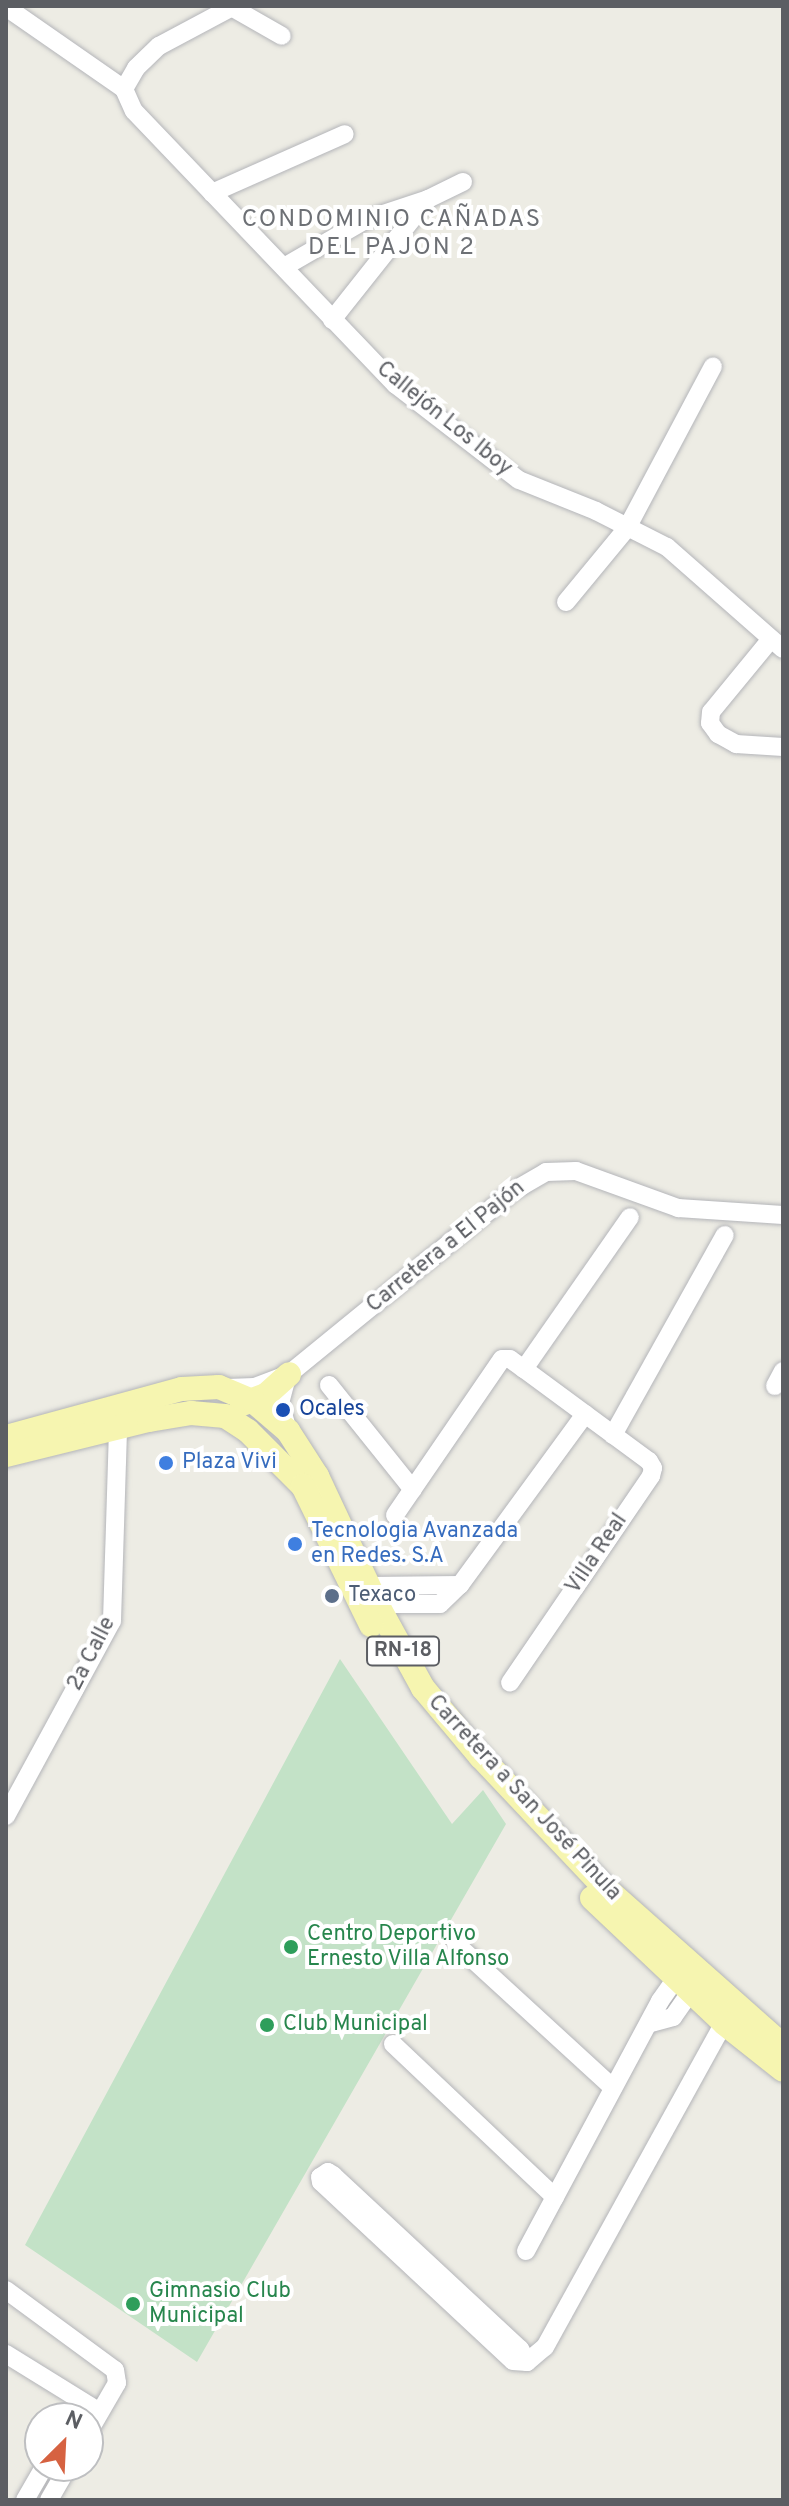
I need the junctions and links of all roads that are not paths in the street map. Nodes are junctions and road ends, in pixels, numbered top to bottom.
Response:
1 (6, 7) edge
2 (234, 7) edge
3 (282, 36) dead end
4 (124, 89) junction
5 (345, 134) dead end
6 (463, 182) dead end
7 (212, 193) junction
8 (428, 199) junction
9 (284, 267) junction
10 (332, 320) junction
11 (713, 366) dead end
12 (627, 528) junction
13 (566, 602) dead end
14 (777, 644) edge
15 (783, 747) edge
16 (783, 1215) edge
17 (630, 1217) dead end
18 (725, 1235) dead end
19 (524, 1369) junction
20 (288, 1376) junction
21 (329, 1385) dead end
22 (219, 1387) junction
23 (254, 1402) junction
24 (585, 1414) junction
25 (149, 1420) junction
26 (105, 1424) junction
27 (288, 1431) junction
28 (613, 1435) junction
29 (6, 1437) edge
30 (6, 1455) edge
31 (413, 1490) junction
32 (395, 1515) dead end
33 (374, 1595) junction
34 (510, 1683) dead end
35 (6, 1816) edge
36 (456, 1944) dead end
37 (683, 1991) junction
38 (651, 2023) junction
39 (724, 2023) junction
40 (393, 2044) dead end
41 (783, 2046) edge
42 (783, 2070) edge
43 (613, 2088) junction
44 (555, 2197) junction
45 (391, 2238) dead end
46 (526, 2251) dead end
47 (6, 2290) edge
48 (6, 2354) edge
49 (68, 2402) edge
50 (104, 2405) edge
51 (36, 2482) edge
52 (60, 2482) edge
53 (25, 2500) edge
54 (49, 2500) edge

1 - 4 street, Callejón Los Iboy
2 - 3 street
2 - 4 street
4 - 7 street, Callejón Los Iboy
5 - 7 street
6 - 8 street
7 - 9 street, Callejón Los Iboy
8 - 9 street
8 - 10 street
9 - 10 street, Callejón Los Iboy
10 - 12 street, Callejón Los Iboy
11 - 12 street
12 - 13 street
12 - 14 street, Callejón Los Iboy
14 - 15 street
16 - 20 street, Carretera a El Pajón
17 - 19 street
18 - 28 street
19 - 24 street, Villa Real
19 - 31 street
20 - 22 street, Carretera a El Pajón
20 - 23 main road
20 - 27 street
21 - 31 street
22 - 23 main road, Carretera a San José Pinula / RN-18
22 - 26 main road, Carretera a San José Pinula / RN-18
23 - 25 main road
23 - 27 main road, Carretera a San José Pinula / RN-18
24 - 28 street, Villa Real
24 - 33 street
25 - 26 main road, Carretera a San José Pinula / RN-18
25 - 37 main road, Carretera a San José Pinula / RN-18
26 - 29 main road, Carretera a San José Pinula / RN-18
26 - 30 main road, Carretera a San José Pinula / RN-18
26 - 35 street, 2a Calle
27 - 33 main road, Carretera a San José Pinula / RN-18
28 - 34 street, Villa Real
31 - 32 street
33 - 41 main road, Carretera a San José Pinula / RN-18
36 - 43 street
37 - 38 street
37 - 38 street
37 - 39 main road, Carretera a San José Pinula / RN-18
38 - 43 street
39 - 42 main road, Carretera a San José Pinula / RN-18
39 - 45 street
40 - 44 street
43 - 44 street
44 - 46 street
47 - 50 street
48 - 49 street
51 - 53 street
52 - 54 street

